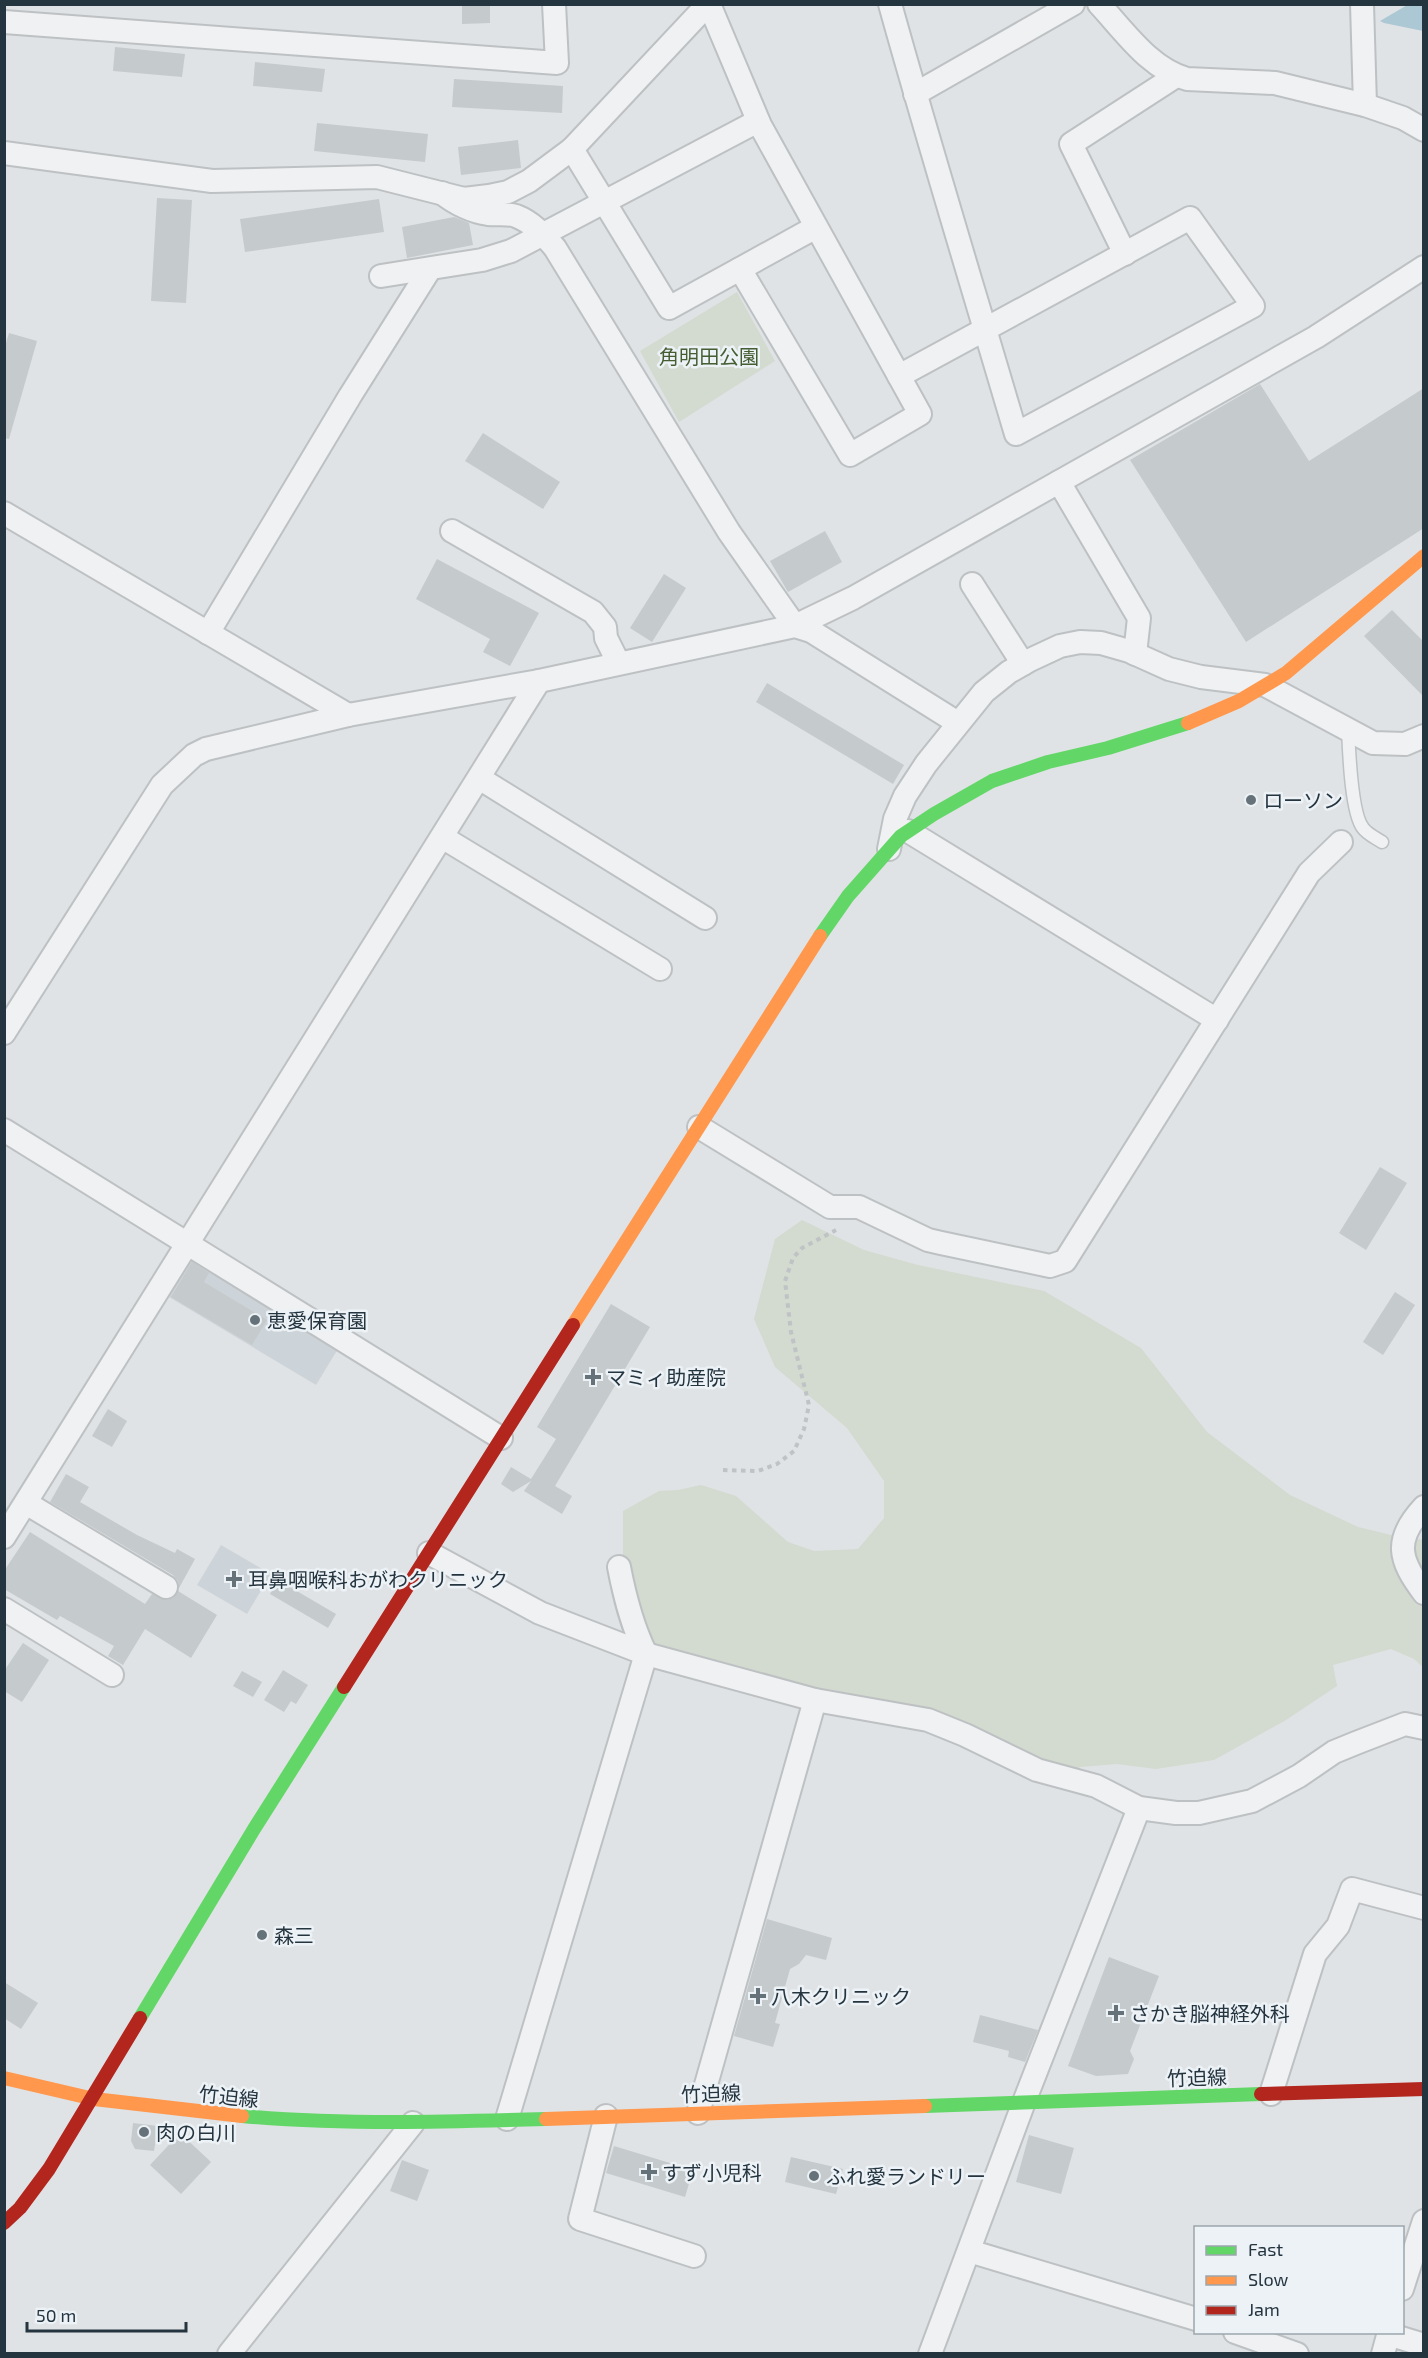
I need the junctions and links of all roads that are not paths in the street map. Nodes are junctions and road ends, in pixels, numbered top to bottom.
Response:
1 (554, 4) edge
2 (709, 4) edge
3 (890, 4) edge
4 (1073, 4) edge
5 (1099, 4) edge
6 (1362, 4) edge
7 (4, 22) edge
8 (1176, 76) junction
9 (915, 94) junction
10 (1365, 105) junction
11 (758, 121) junction
12 (1424, 130) edge
13 (572, 149) junction
14 (4, 153) edge
15 (442, 193) junction
16 (604, 202) junction
17 (816, 227) junction
18 (543, 234) junction
19 (1125, 254) junction
20 (1424, 267) edge
21 (430, 269) junction
22 (740, 269) junction
23 (381, 276) dead end
24 (985, 329) junction
25 (899, 376) junction
26 (1059, 482) junction
27 (4, 513) edge
28 (452, 531) dead end
29 (1424, 556) edge
30 (972, 584) dead end
31 (795, 626) junction
32 (208, 633) junction
33 (1135, 654) junction
34 (618, 662) junction
35 (1023, 664) junction
36 (539, 681) junction
37 (1265, 685) junction
38 (348, 715) junction
39 (958, 723) junction
40 (1348, 729) junction
41 (1424, 736) edge
42 (479, 778) junction
43 (908, 831) junction
44 (442, 837) junction
45 (1341, 842) dead end
46 (1382, 842) dead end
47 (890, 849) junction
48 (705, 918) dead end
49 (660, 969) dead end
50 (1217, 1020) junction
51 (4, 1033) edge
52 (699, 1127) junction
53 (4, 1130) edge
54 (188, 1244) junction
55 (501, 1438) junction
56 (26, 1503) junction
57 (1424, 1507) edge
58 (4, 1537) edge
59 (429, 1553) junction
60 (619, 1567) dead end
61 (166, 1587) dead end
62 (1424, 1593) edge
63 (4, 1609) edge
64 (646, 1654) junction
65 (112, 1675) dead end
66 (815, 1700) junction
67 (1424, 1728) edge
68 (1139, 1808) junction
69 (1424, 1908) edge
70 (4, 2078) edge
71 (1424, 2090) edge
72 (1271, 2094) junction
73 (92, 2098) junction
74 (1024, 2102) junction
75 (698, 2113) junction
76 (606, 2116) junction
77 (507, 2120) junction
78 (413, 2122) junction
79 (1424, 2221) edge
80 (4, 2223) edge
81 (969, 2250) junction
82 (694, 2256) dead end
83 (1404, 2283) edge
84 (1194, 2318) edge
85 (1240, 2334) edge
86 (1387, 2340) edge
87 (1424, 2345) edge
88 (230, 2353) edge
89 (930, 2354) edge
90 (1297, 2354) edge

1 - 7 street
2 - 11 street
2 - 13 street
3 - 9 street
4 - 9 street
5 - 8 street
6 - 10 street
8 - 10 street
8 - 19 street
9 - 24 street
10 - 12 street
11 - 16 street
11 - 17 street
13 - 15 street
13 - 16 street
14 - 15 street
15 - 18 street
16 - 18 street
16 - 22 street
17 - 22 street
17 - 25 street
18 - 21 street
18 - 31 street
19 - 24 street
19 - 24 street
20 - 26 street
21 - 23 street
21 - 32 street
22 - 25 street
24 - 25 street
26 - 31 street
26 - 33 street
27 - 32 street
28 - 34 street
29 - 37 street
30 - 35 street
31 - 34 street
31 - 39 street
32 - 38 street
33 - 35 street
33 - 37 street
34 - 36 street
35 - 39 street
36 - 38 street
36 - 42 street
37 - 40 street
37 - 43 street
38 - 51 street
39 - 47 street
40 - 41 street
40 - 46 lane
42 - 44 street
42 - 48 street
43 - 47 street
43 - 50 street
44 - 49 street
44 - 54 street
45 - 50 street
47 - 52 street
50 - 52 street
52 - 55 street
53 - 54 street
54 - 55 street
54 - 56 street
55 - 59 street
56 - 58 street
56 - 61 street
57 - 62 street
59 - 64 street
59 - 73 street
60 - 64 street
63 - 65 street
64 - 66 street
64 - 77 street
66 - 68 street
66 - 75 street
67 - 68 street
68 - 74 street
69 - 72 street
70 - 73 street, 竹迫線
71 - 72 street, 竹迫線
72 - 74 street, 竹迫線
73 - 78 street, 竹迫線
73 - 80 street
74 - 75 street, 竹迫線
74 - 81 street
75 - 76 street, 竹迫線
76 - 77 street, 竹迫線
76 - 82 street
77 - 78 street, 竹迫線
78 - 88 street
79 - 83 street
81 - 84 street
81 - 89 street
85 - 90 street
86 - 87 street

